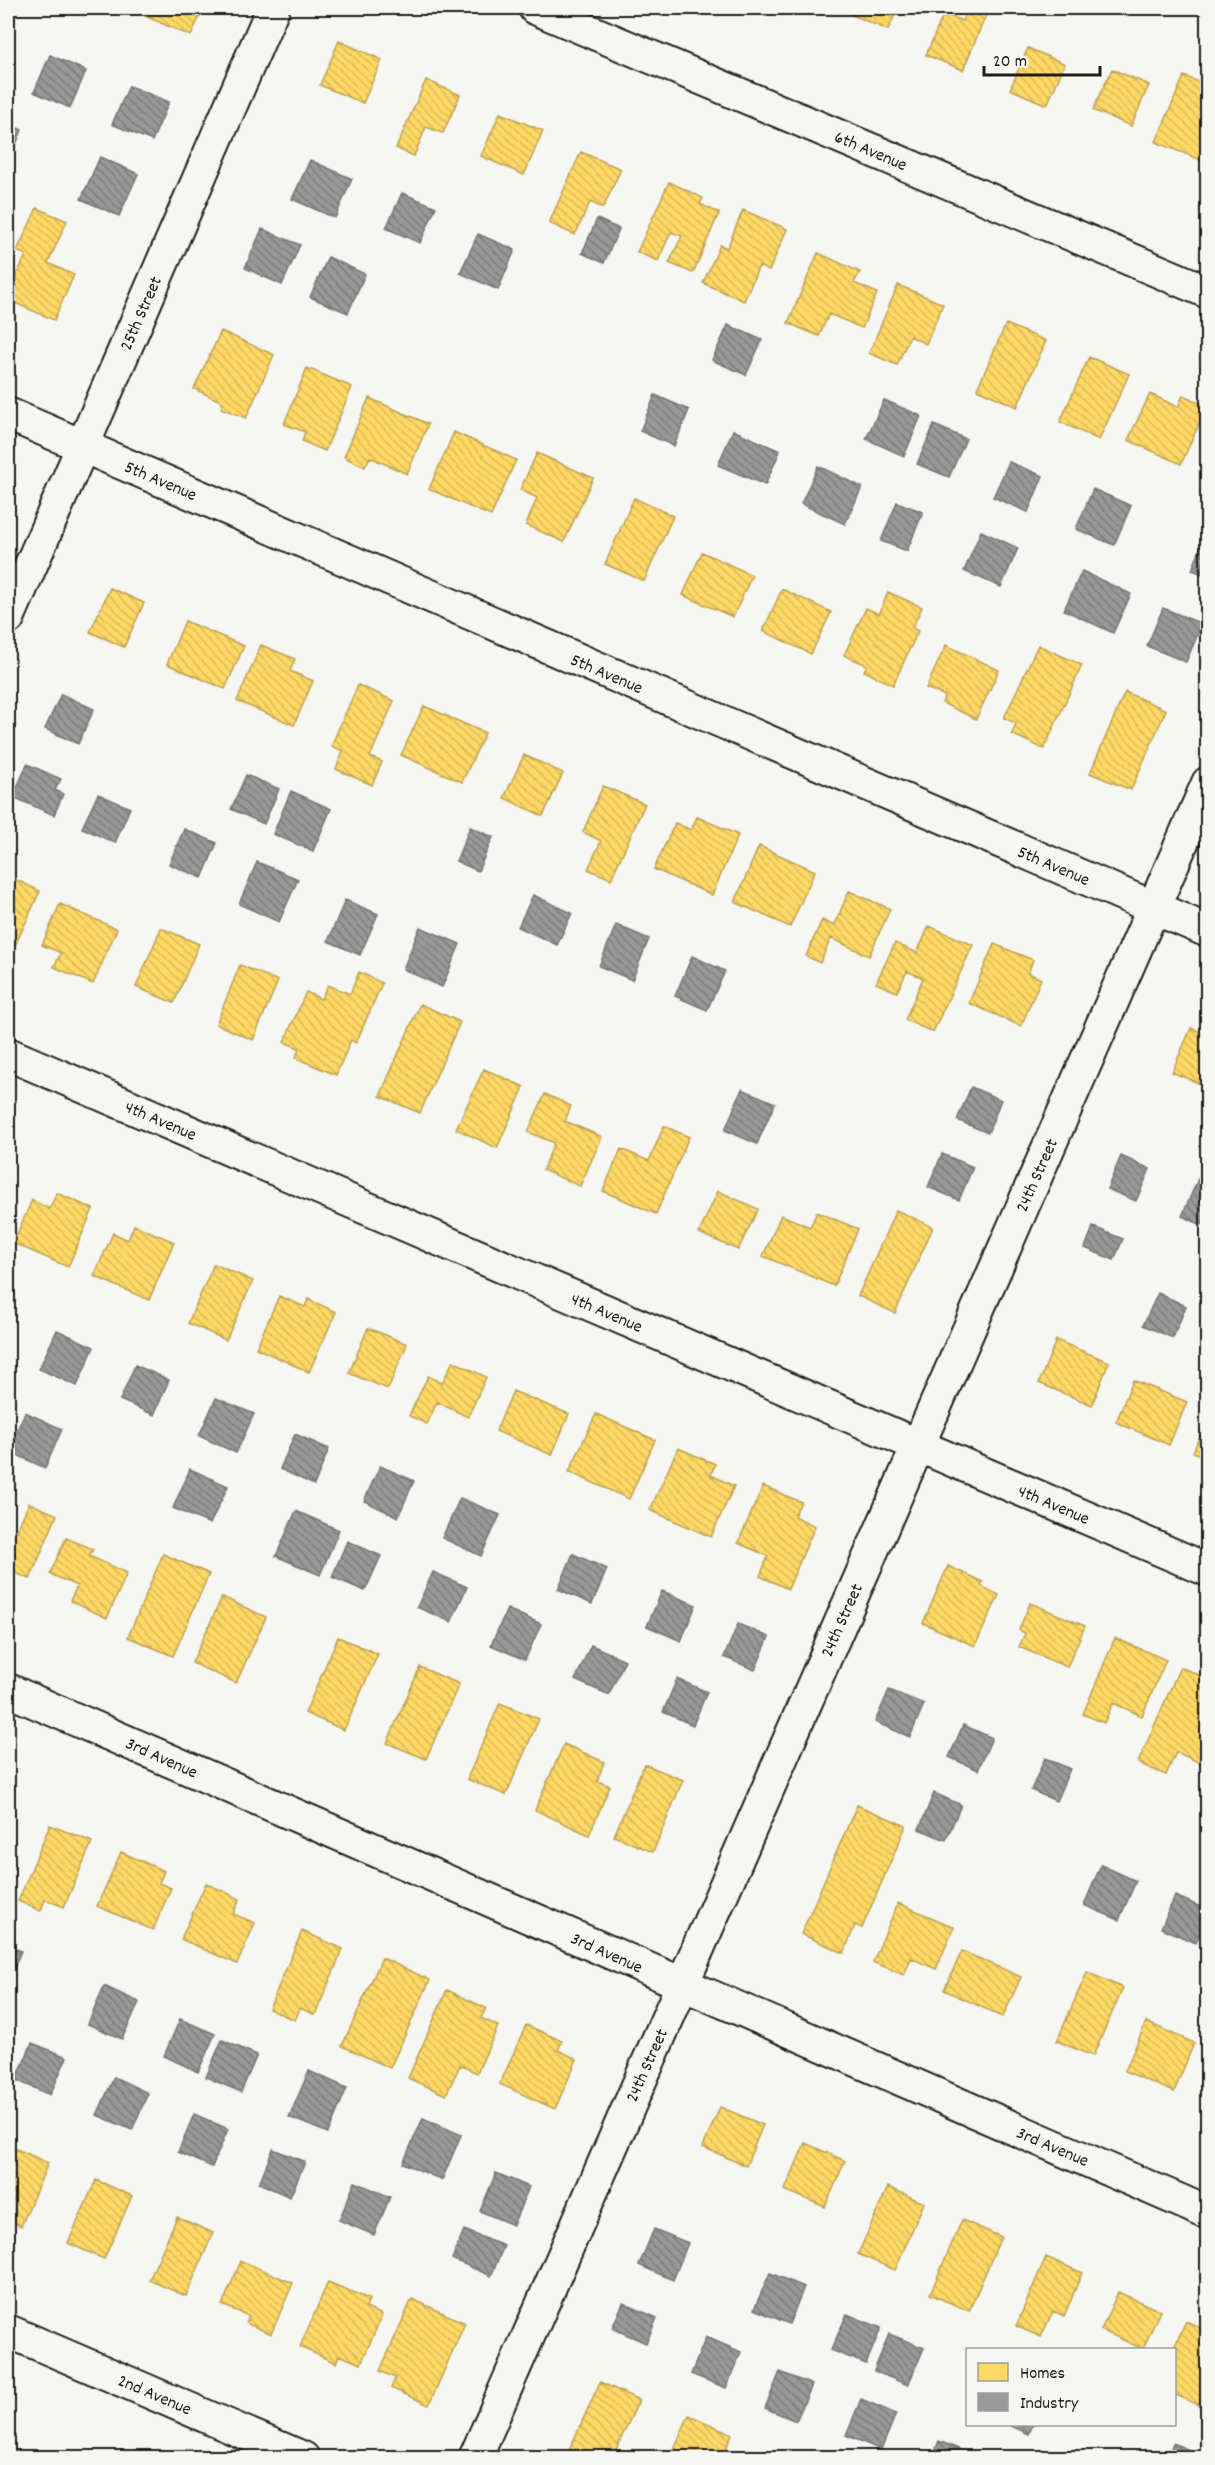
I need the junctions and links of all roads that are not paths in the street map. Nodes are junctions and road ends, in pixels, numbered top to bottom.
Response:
1 (273, 8) edge
2 (535, 8) edge
3 (1208, 292) edge
4 (8, 414) edge
5 (81, 446) junction
6 (8, 618) edge
7 (1208, 783) edge
8 (1153, 908) junction
9 (1208, 931) edge
10 (8, 1054) edge
11 (918, 1445) junction
12 (1208, 1570) edge
13 (8, 1690) edge
14 (682, 1985) junction
15 (1208, 2212) edge
16 (8, 2331) edge
17 (303, 2457) edge
18 (475, 2457) edge

1 - 5 street, 25th Street
2 - 3 street, 6th Avenue
4 - 5 street, 5th Avenue
5 - 6 street, 25th Street
5 - 8 street, 5th Avenue
7 - 8 street, 24th Street
8 - 9 street, 5th Avenue
8 - 11 street, 24th Street
10 - 11 street, 4th Avenue
11 - 12 street, 4th Avenue
11 - 14 street, 24th Street
13 - 14 street, 3rd Avenue
14 - 15 street, 3rd Avenue
14 - 18 street, 24th Street
16 - 17 street, 2nd Avenue

